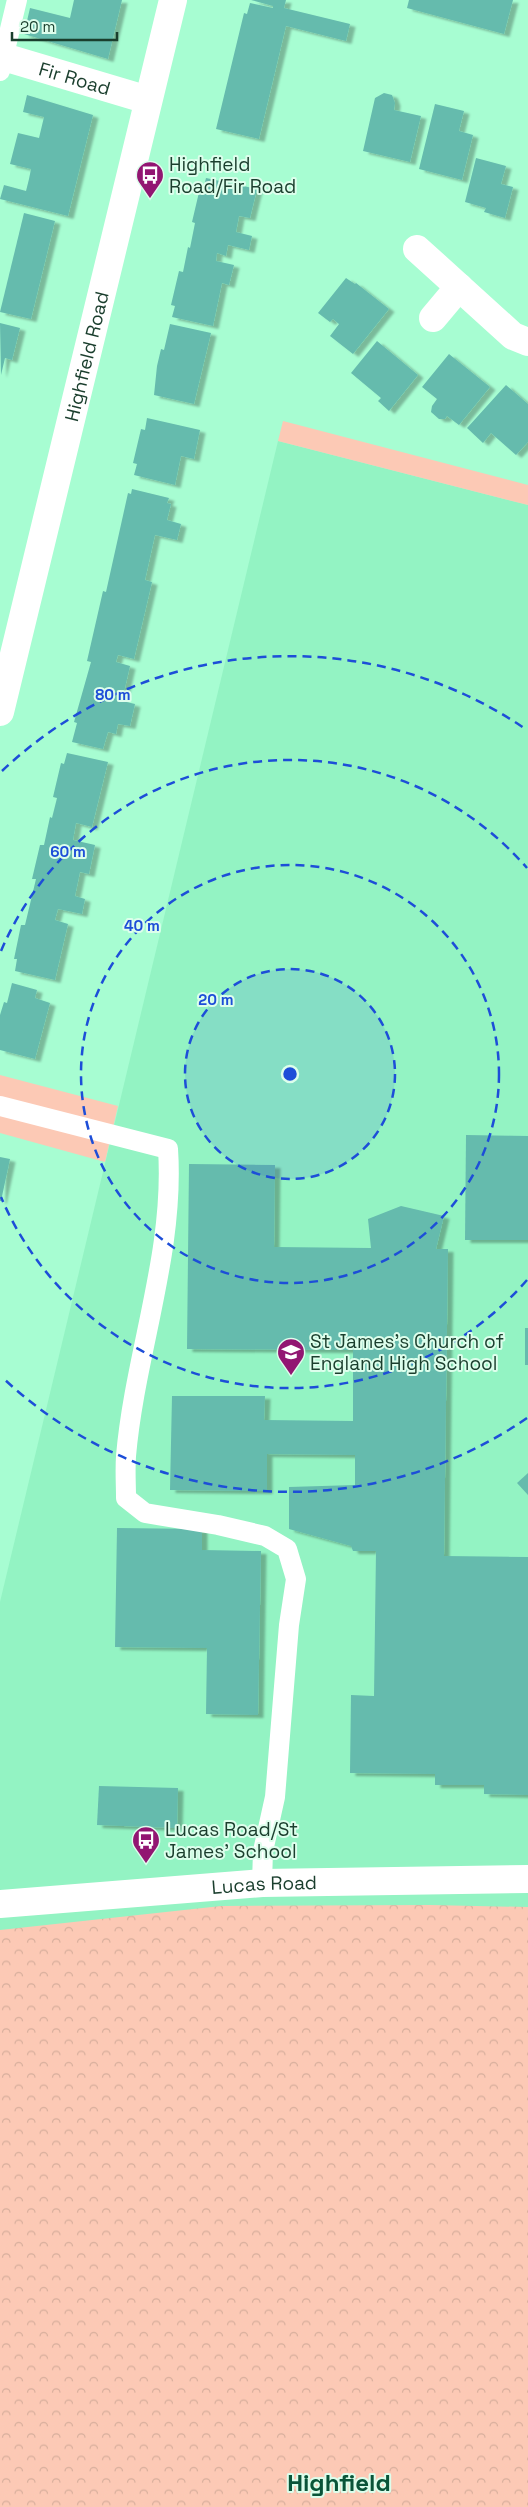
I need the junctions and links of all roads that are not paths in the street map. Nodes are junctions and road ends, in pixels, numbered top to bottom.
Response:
1 (17, 0) edge
2 (173, 0) edge
3 (1, 61) edge
4 (148, 100) junction
5 (417, 249) dead end
6 (459, 287) junction
7 (433, 318) dead end
8 (528, 342) edge
9 (0, 712) edge
10 (0, 1106) edge
11 (528, 1879) edge
12 (262, 1883) junction
13 (0, 1904) edge

1 - 3 lane
2 - 4 street, Highfield Road
3 - 4 street, Fir Road
4 - 9 street, Highfield Road
5 - 6 street
6 - 7 street
6 - 8 street
10 - 12 lane
11 - 12 street, Lucas Road
12 - 13 street, Lucas Road

